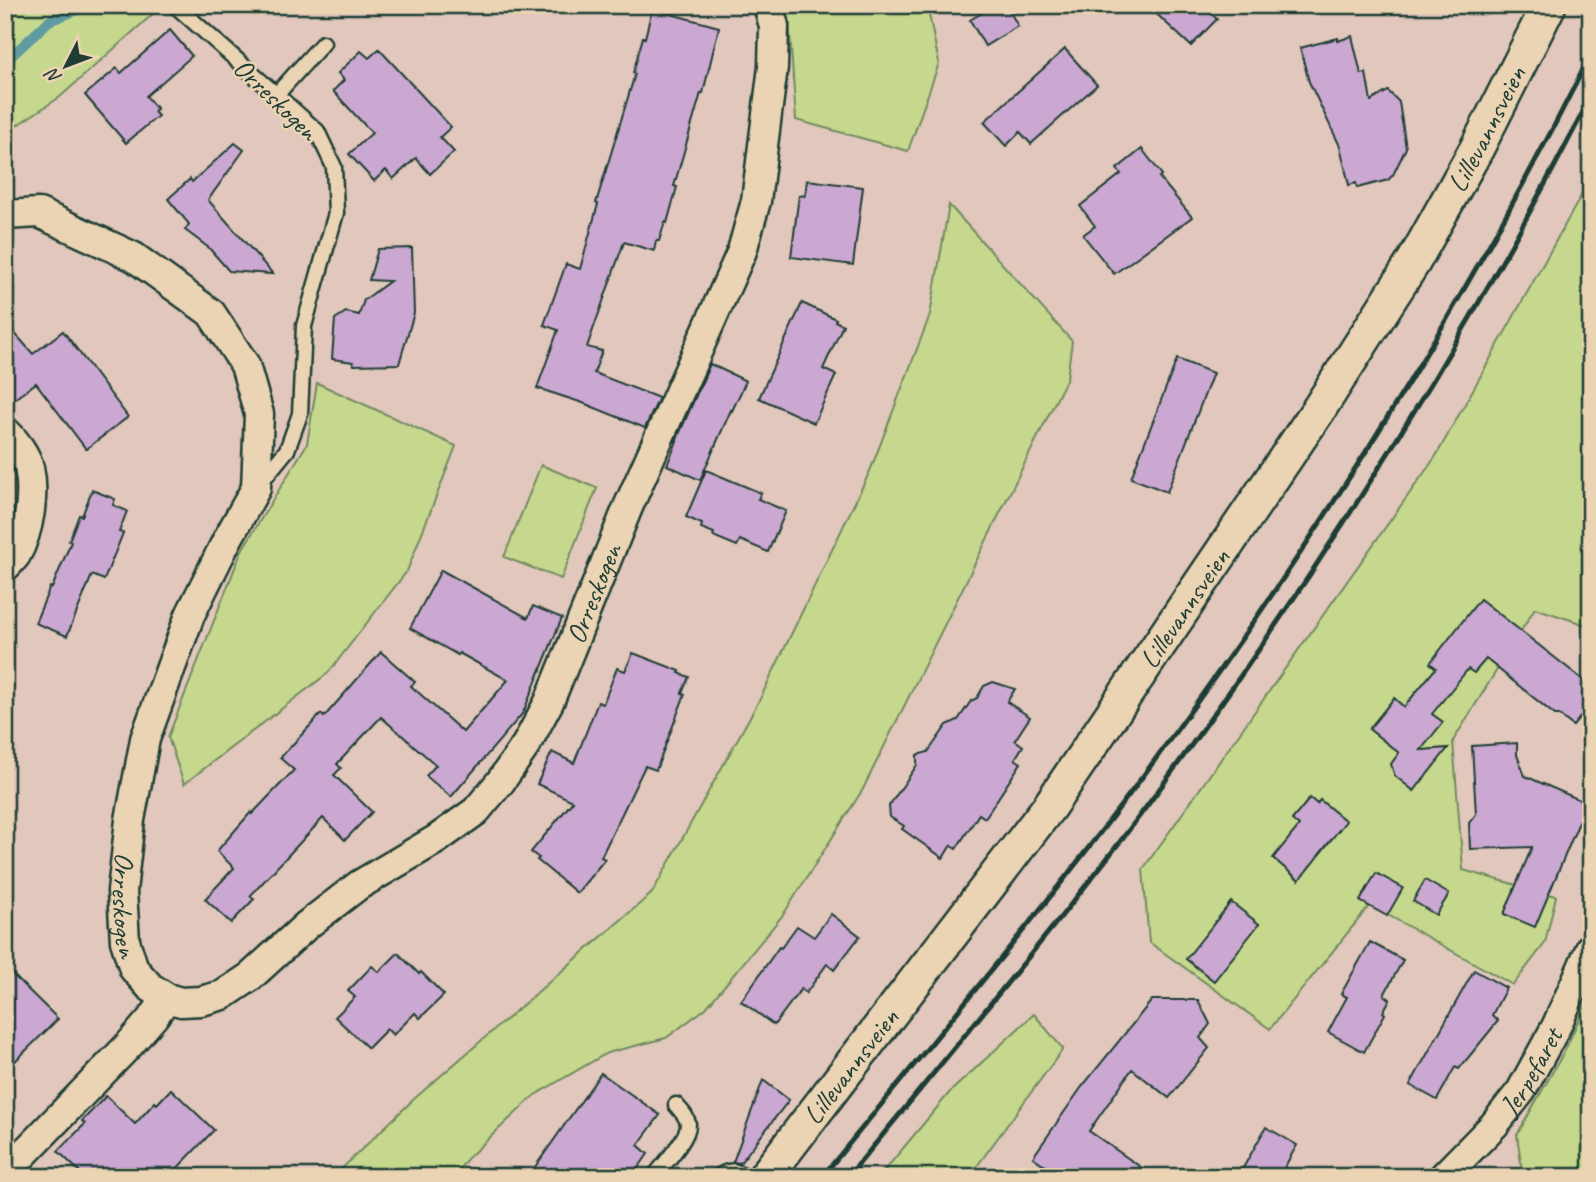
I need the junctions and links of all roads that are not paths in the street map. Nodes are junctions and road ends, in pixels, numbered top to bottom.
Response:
1 (768, 5) edge
2 (1549, 5) edge
3 (177, 7) dead end
4 (323, 43) dead end
5 (276, 95) junction
6 (5, 215) edge
7 (5, 431) edge
8 (256, 488) junction
9 (5, 567) edge
10 (1591, 947) edge
11 (167, 998) junction
12 (676, 1105) dead end
13 (5, 1173) edge
14 (654, 1177) edge
15 (718, 1177) edge
16 (745, 1177) edge
17 (765, 1177) edge
18 (1443, 1177) edge

1 - 11 street, Orreskogen
2 - 17 street, Lillevannsveien
3 - 5 lane, Orreskogen
4 - 5 lane
5 - 8 lane, Orreskogen
6 - 8 street, Orreskogen
7 - 9 street
8 - 11 street, Orreskogen
10 - 18 street, Jerpefaret
11 - 13 street
12 - 14 lane
15 - 16 lane

